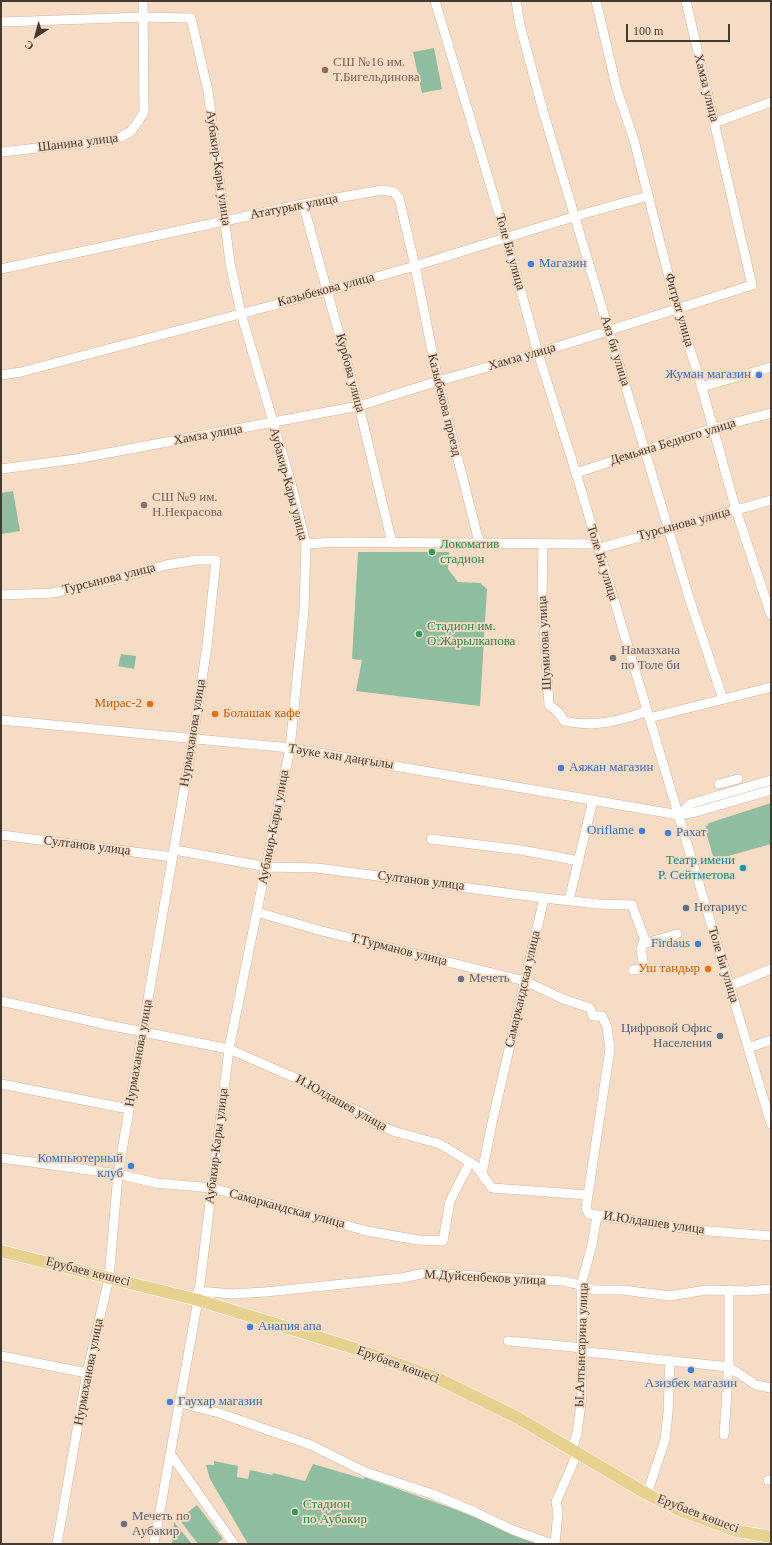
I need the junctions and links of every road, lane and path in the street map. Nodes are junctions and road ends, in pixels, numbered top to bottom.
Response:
1 (143, 1) edge
2 (435, 1) edge
3 (516, 1) edge
4 (596, 1) edge
5 (686, 1) edge
6 (144, 17) junction
7 (1, 22) edge
8 (771, 102) edge
9 (714, 123) junction
10 (1, 152) edge
11 (648, 196) junction
12 (303, 204) junction
13 (576, 216) junction
14 (225, 221) junction
15 (506, 237) junction
16 (415, 266) junction
17 (1, 269) edge
18 (327, 291) junction
19 (677, 309) junction
20 (241, 313) junction
21 (608, 330) junction
22 (538, 353) junction
23 (770, 370) edge
24 (1, 375) edge
25 (438, 381) junction
26 (702, 387) junction
27 (359, 406) junction
28 (771, 413) edge
29 (272, 424) junction
30 (714, 428) junction
31 (644, 450) junction
32 (1, 469) edge
33 (576, 473) junction
34 (771, 500) edge
35 (736, 510) junction
36 (669, 527) junction
37 (479, 542) junction
38 (392, 543) junction
39 (306, 544) junction
40 (543, 545) junction
41 (597, 547) junction
42 (216, 560) joint
43 (1, 595) edge
44 (771, 615) edge
45 (771, 687) edge
46 (724, 699) junction
47 (648, 715) junction
48 (1, 720) edge
49 (193, 738) junction
50 (290, 748) junction
51 (738, 779) dead end
52 (771, 780) edge
53 (718, 784) dead end
54 (771, 790) edge
55 (593, 800) junction
56 (679, 815) junction
57 (1, 835) edge
58 (431, 840) dead end
59 (174, 854) junction
60 (578, 861) junction
61 (267, 867) junction
62 (544, 898) junction
63 (569, 900) junction
64 (257, 912) junction
65 (677, 934) dead end
66 (644, 940) junction
67 (771, 969) edge
68 (633, 970) dead end
69 (525, 981) junction
70 (730, 986) junction
71 (1, 1001) edge
72 (143, 1032) junction
73 (771, 1040) edge
74 (748, 1048) junction
75 (229, 1049) junction
76 (1, 1084) edge
77 (129, 1108) junction
78 (771, 1124) edge
79 (1, 1158) edge
80 (470, 1162) junction
81 (482, 1173) junction
82 (118, 1174) junction
83 (212, 1188) junction
84 (588, 1195) junction
85 (597, 1215) junction
86 (771, 1236) edge
87 (1, 1251) edge
88 (108, 1278) junction
89 (581, 1285) junction
90 (771, 1289) edge
91 (729, 1290) junction
92 (198, 1296) junction
93 (508, 1341) dead end
94 (582, 1350) junction
95 (2, 1359) edge
96 (670, 1362) junction
97 (729, 1367) junction
98 (87, 1373) junction
99 (771, 1388) edge
100 (181, 1403) junction
101 (724, 1435) dead end
102 (574, 1452) junction
103 (172, 1456) junction
104 (647, 1494) junction
105 (771, 1537) edge
106 (58, 1544) edge
107 (154, 1544) edge
108 (234, 1544) edge
109 (554, 1544) edge

1 - 6 street, Шанина улица
2 - 15 street, Толе Би улица
3 - 13 street, Аяз би улица
4 - 11 street, Фитрат улица
5 - 9 street, Хамза улица
6 - 7 street
6 - 10 street, Шанина улица
6 - 14 street, Аубакир-Кары улица
8 - 9 street
9 - 19 street, Хамза улица
11 - 13 street, Казыбекова улица
11 - 19 street, Фитрат улица
12 - 14 street, Ататурык улица
12 - 16 street, Ататурык улица
12 - 18 street, Курбова улица
13 - 15 street, Казыбекова улица
13 - 21 street, Аяз би улица
14 - 17 street, Ататурык улица
14 - 20 street, Аубакир-Кары улица
15 - 16 street, Казыбекова улица
15 - 22 street, Толе Би улица
16 - 18 street, Казыбекова улица
16 - 25 street, Казыбекова проезд
18 - 20 street, Казыбекова улица
18 - 27 street, Курбова улица
19 - 21 street, Хамза улица
19 - 26 street, Фитрат улица
20 - 24 street, Казыбекова улица
20 - 29 street, Аубакир-Кары улица
21 - 22 street, Хамза улица
21 - 31 street, Аяз би улица
22 - 25 street, Хамза улица
22 - 33 street, Толе Би улица
23 - 26 street
25 - 27 street, Хамза улица
25 - 37 street, Казыбекова проезд
26 - 30 street, Фитрат улица
27 - 29 street, Хамза улица
27 - 38 street, Курбова улица
28 - 30 street, Демьяна Бедного улица
29 - 32 street, Хамза улица
29 - 39 street, Аубакир-Кары улица
30 - 31 street, Демьяна Бедного улица
30 - 35 street, Фитрат улица
31 - 33 street, Демьяна Бедного улица
31 - 36 street, Аяз би улица
33 - 41 street, Толе Би улица
34 - 35 street, Турсынова улица
35 - 36 street, Турсынова улица
35 - 44 street, Фитрат улица
36 - 41 street, Турсынова улица
36 - 46 street, Аяз би улица
37 - 38 street, Турсынова улица
37 - 40 street, Турсынова улица
38 - 39 street, Турсынова улица
39 - 50 street, Аубакир-Кары улица
40 - 41 street, Турсынова улица
40 - 47 street, Шумилова улица
41 - 47 street, Толе Би улица
42 - 43 street, Турсынова улица
42 - 49 street, Нурмаханова улица
45 - 46 street, Шумилова улица
46 - 47 street, Шумилова улица
47 - 56 street, Толе Би улица
48 - 49 street, Тәуке хан даңғылы
49 - 50 street, Тәуке хан даңғылы
49 - 59 street, Нурмаханова улица
50 - 55 street, Тәуке хан даңғылы
50 - 61 street, Аубакир-Кары улица
51 - 53 street
52 - 56 street
54 - 56 street, Тәуке хан даңғылы
55 - 56 street, Тәуке хан даңғылы
55 - 60 street
56 - 70 street, Толе Би улица
57 - 59 street, Султанов улица
58 - 60 street
59 - 61 street, Султанов улица
59 - 72 street, Нурмаханова улица
60 - 63 street
61 - 62 street, Султанов улица
61 - 64 street, Аубакир-Кары улица
62 - 63 street, Султанов улица
62 - 69 street, Самаркандская улица
63 - 66 street, Султанов улица
64 - 69 street, Т.Турманов улица
64 - 75 street, Аубакир-Кары улица
65 - 66 street
66 - 68 street, Султанов улица
67 - 70 street
69 - 81 street, Самаркандская улица
69 - 84 street, Т.Турманов улица
70 - 74 street, Толе Би улица
71 - 72 street, И.Юлдашев улица
72 - 75 street, И.Юлдашев улица
72 - 77 street, Нурмаханова улица
73 - 74 street
74 - 78 street, Толе Би улица
75 - 80 street, И.Юлдашев улица
75 - 83 street, Аубакир-Кары улица
76 - 77 street
77 - 82 street, Нурмаханова улица
79 - 82 street, Самаркандская улица
80 - 81 street, И.Юлдашев улица
80 - 83 street, Самаркандская улица
81 - 84 street, И.Юлдашев улица
82 - 83 street, Самаркандская улица
82 - 88 street, Нурмаханова улица
83 - 92 street, Аубакир-Кары улица
84 - 85 street, И.Юлдашев улица
85 - 86 street, И.Юлдашев улица
85 - 89 street, Ы.Алтынсарина улица
87 - 88 main road, Ерубаев көшесі
88 - 92 main road, Ерубаев көшесі
88 - 98 street, Нурмаханова улица
89 - 91 street, М.Дуйсенбеков улица
89 - 92 street, М.Дуйсенбеков улица
89 - 94 street, Ы.Алтынсарина улица
90 - 91 street, М.Дуйсенбеков улица
91 - 97 street
92 - 100 street, Аубакир-Кары улица
92 - 102 main road, Ерубаев көшесі
93 - 94 street
94 - 96 street
94 - 102 street, Ы.Алтынсарина улица
95 - 98 street
96 - 97 street
96 - 104 street
97 - 99 street
97 - 101 street
98 - 106 street, Нурмаханова улица
100 - 103 street, Аубакир-Кары улица
100 - 109 street
102 - 104 main road, Ерубаев көшесі
102 - 109 street, Ы.Алтынсарина улица
103 - 107 street, Аубакир-Кары улица
103 - 108 street
104 - 105 main road, Ерубаев көшесі

